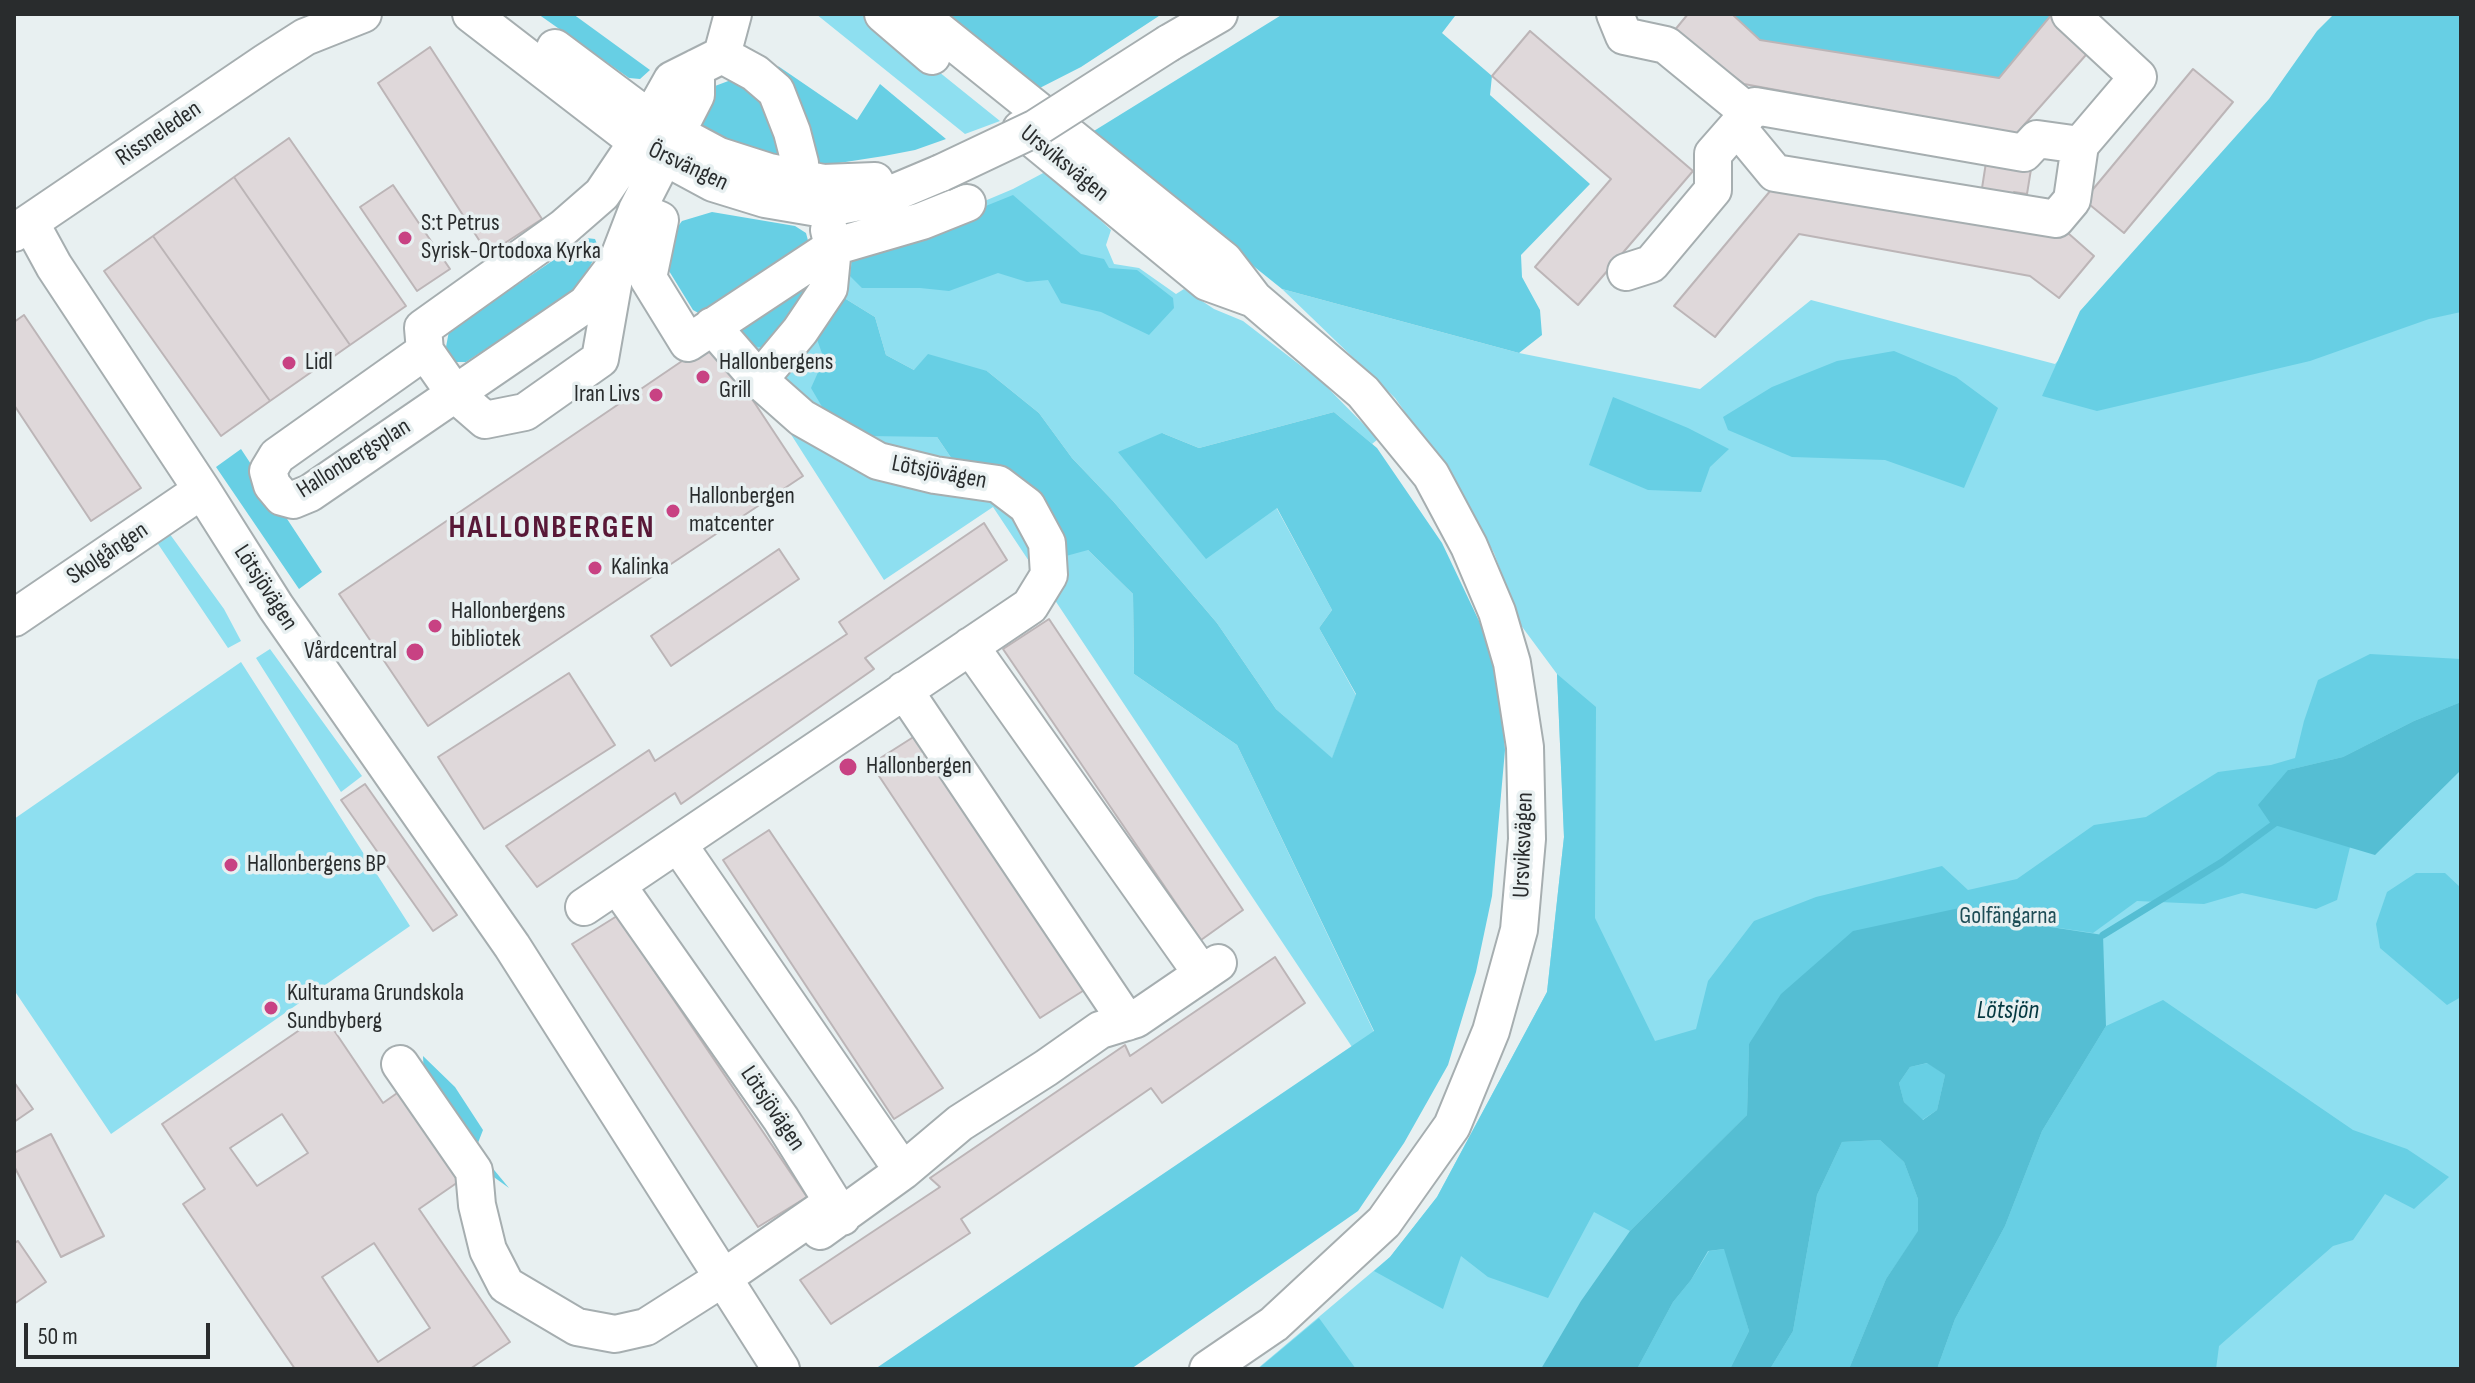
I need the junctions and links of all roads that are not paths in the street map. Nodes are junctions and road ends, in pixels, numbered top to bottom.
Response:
1 (363, 14) edge
2 (471, 14) edge
3 (508, 14) edge
4 (733, 14) edge
5 (883, 14) edge
6 (918, 14) edge
7 (1219, 14) edge
8 (2070, 14) edge
9 (1619, 25) edge
10 (316, 26) edge
11 (709, 61) junction
12 (1743, 120) junction
13 (656, 138) junction
14 (2080, 145) junction
15 (816, 185) junction
16 (967, 203) dead end
17 (637, 210) junction
18 (22, 228) edge
19 (833, 247) junction
20 (617, 262) junction
21 (1626, 272) dead end
22 (1254, 299) junction
23 (712, 326) junction
24 (425, 351) junction
25 (759, 380) junction
26 (455, 394) junction
27 (202, 490) junction
28 (14, 618) edge
29 (970, 646) junction
30 (904, 690) junction
31 (678, 844) junction
32 (617, 885) junction
33 (584, 907) dead end
34 (1127, 1022) junction
35 (400, 1064) dead end
36 (903, 1171) junction
37 (838, 1209) junction
38 (795, 1247) dead end
39 (723, 1278) junction
40 (781, 1369) edge
41 (1208, 1369) edge

1 - 10 street, Rissneleden
2 - 13 street, Örsvängen
3 - 13 street, Örsvängen
4 - 11 street
5 - 22 street, Ursviksvägen
6 - 22 street, Ursviksvägen
7 - 15 street, Örsvängen, bridge
8 - 14 street
9 - 12 street
10 - 18 street, Rissneleden
11 - 13 street
11 - 15 street
12 - 14 street
12 - 14 street
12 - 21 street
13 - 15 street, Örsvängen
13 - 17 street, Hallonbergsplan
13 - 24 street
15 - 19 street
16 - 19 street
17 - 20 street, Hallonbergsplan
17 - 23 street
18 - 27 street, Lötsjövägen
19 - 23 street
19 - 25 street
20 - 26 street, Hallonbergsplan
20 - 26 street, Hallonbergsplan
22 - 41 street, Ursviksvägen
23 - 25 street, Lötsjövägen
24 - 26 street, Hallonbergsplan
24 - 26 street, Hallonbergsplan
25 - 29 street, Lötsjövägen
27 - 28 street, Skolgången
27 - 39 street, Lötsjövägen
29 - 30 street, Lötsjövägen
29 - 34 street
30 - 31 street, Lötsjövägen
30 - 34 street
31 - 32 street, Lötsjövägen
31 - 36 street
32 - 33 street, Lötsjövägen
32 - 37 street, Lötsjövägen
34 - 36 street
35 - 39 street
36 - 37 street
37 - 38 street
37 - 39 street
39 - 40 street, Lötsjövägen

